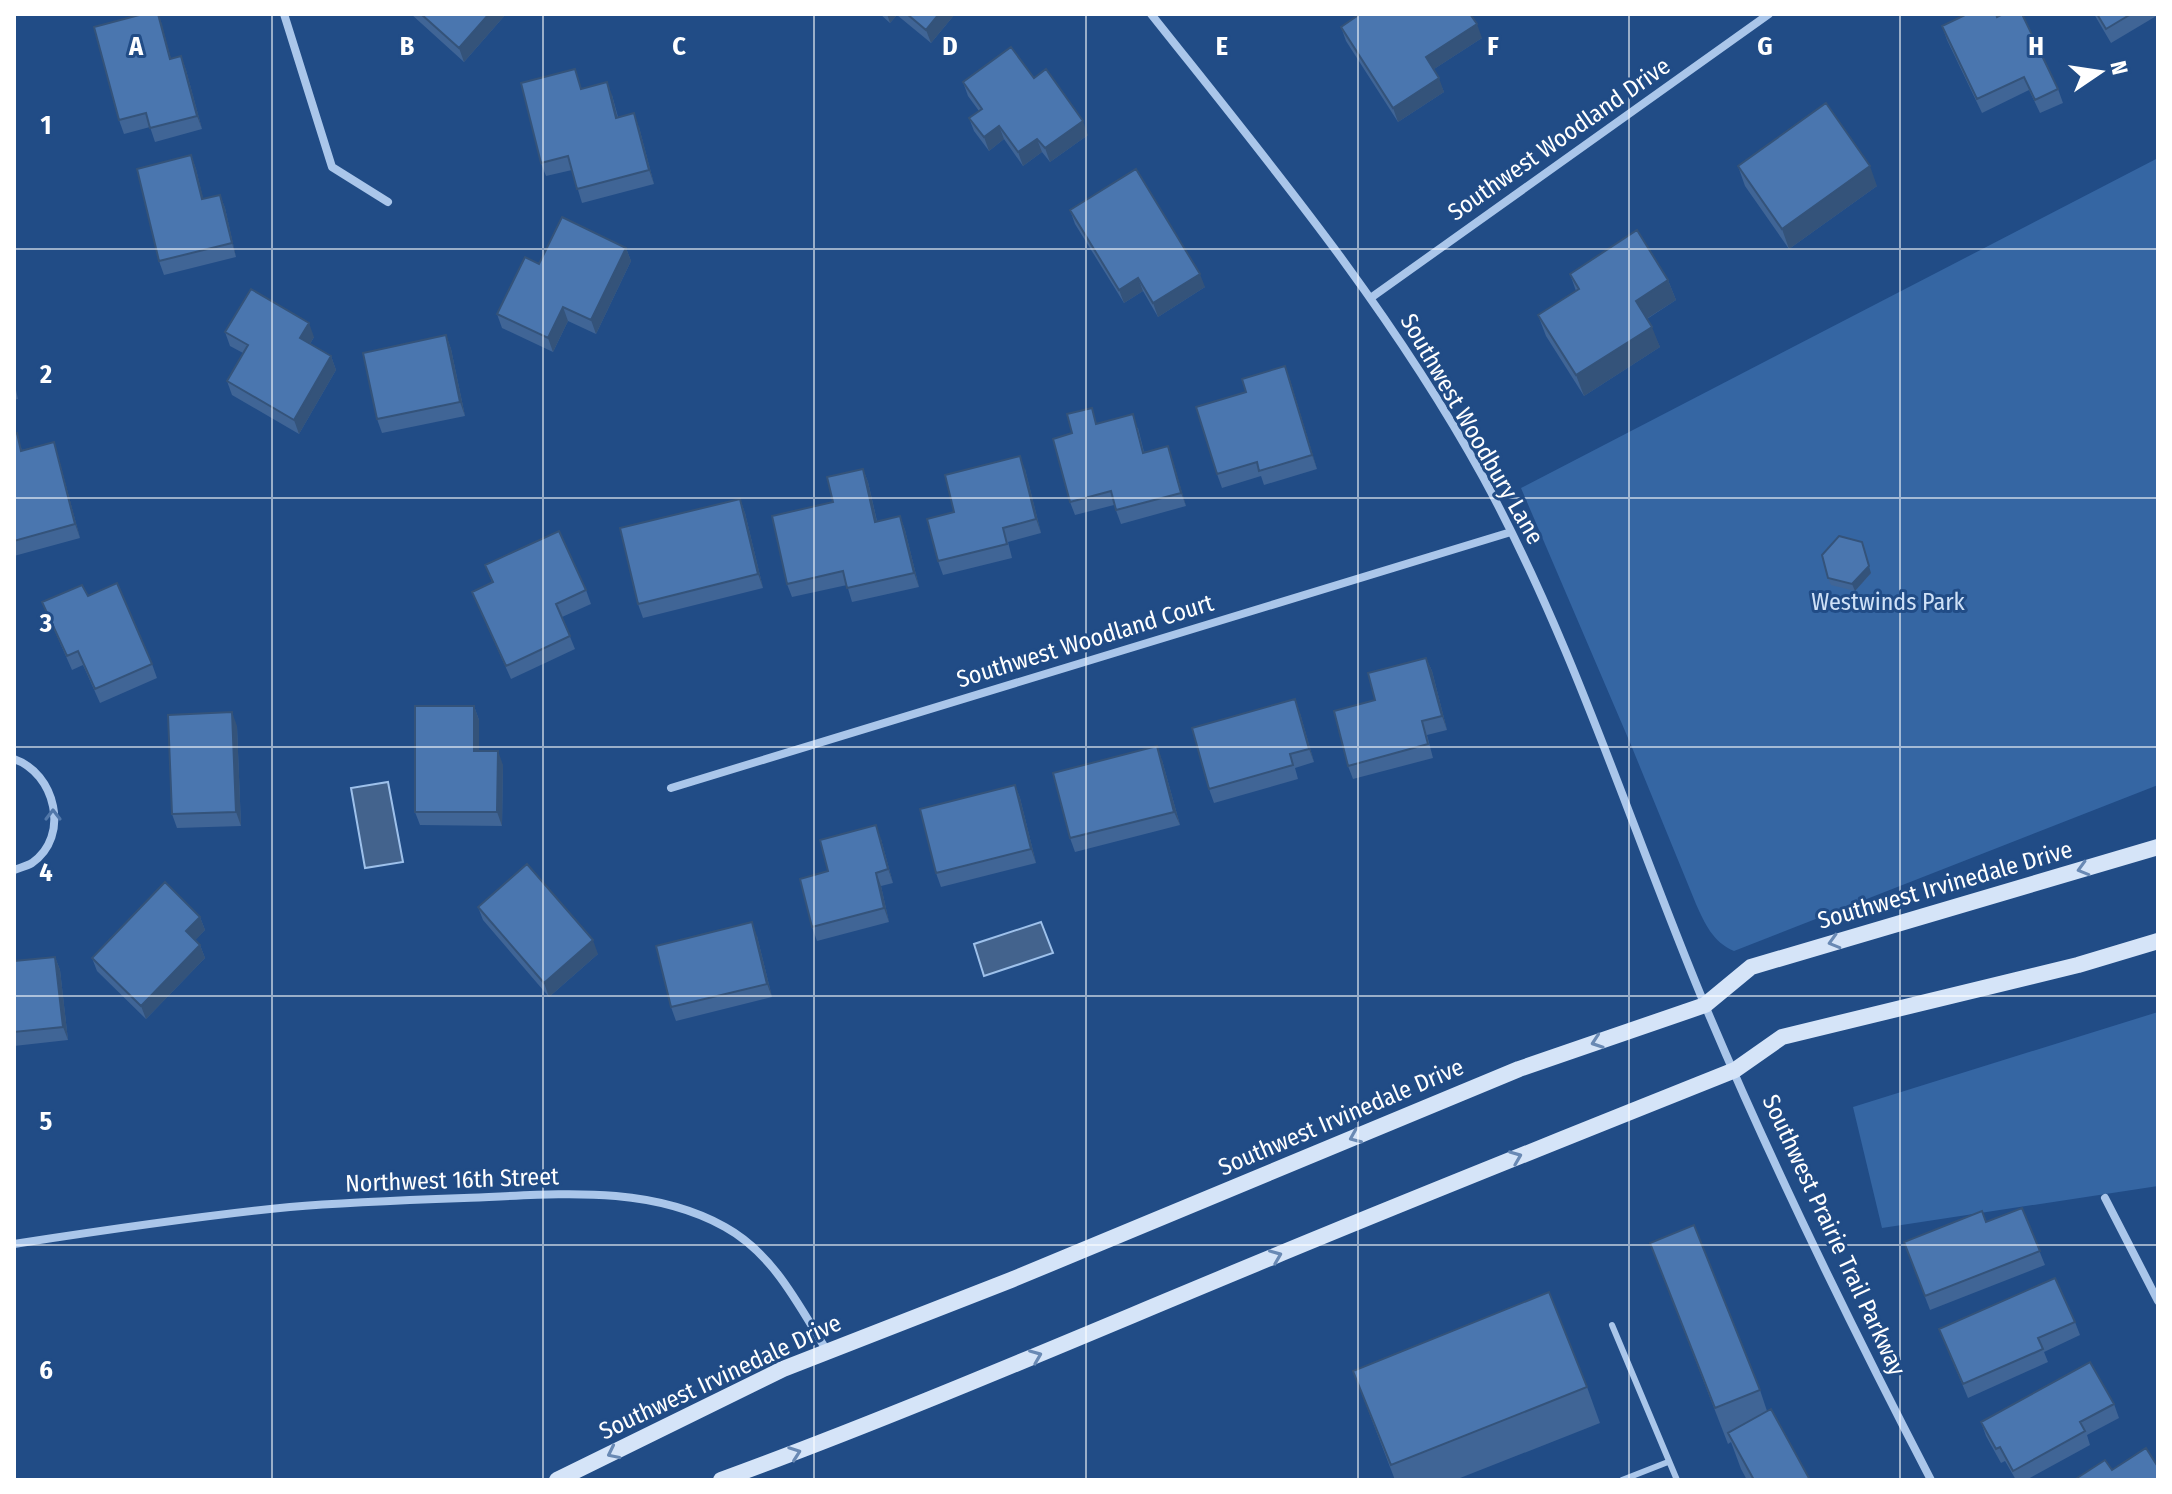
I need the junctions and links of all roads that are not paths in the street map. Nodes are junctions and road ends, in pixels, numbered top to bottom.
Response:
1 (284, 14) edge
2 (1151, 14) edge
3 (1769, 14) edge
4 (388, 202) dead end
5 (1372, 297) junction
6 (1511, 532) junction
7 (14, 759) edge
8 (671, 788) dead end
9 (2158, 847) edge
10 (14, 870) edge
11 (2158, 941) edge
12 (1705, 1005) junction
13 (1735, 1070) junction
14 (2105, 1198) dead end
15 (14, 1244) edge
16 (2158, 1301) edge
17 (1612, 1325) dead end
18 (827, 1351) junction
19 (1668, 1462) junction
20 (557, 1480) edge
21 (721, 1480) edge
22 (1622, 1480) edge
23 (1677, 1480) edge
24 (1931, 1480) edge

1 - 4 street
2 - 5 street, Southwest Woodbury Lane
3 - 5 street, Southwest Woodland Drive
5 - 6 street, Southwest Woodbury Lane
6 - 8 street, Southwest Woodland Court
6 - 12 street, Southwest Woodbury Lane
10 -> 7 street
9 -> 12 main road, Southwest Irvinedale Drive
11 - 13 main road
12 - 13 street, Southwest Prairie Trail Parkway
12 -> 18 main road, Southwest Irvinedale Drive
21 -> 13 main road
13 - 24 street, Southwest Prairie Trail Parkway
14 - 16 street
15 - 18 street, Northwest 16th Street
17 - 19 lane
18 -> 20 main road, Southwest Irvinedale Drive
19 - 22 lane
19 - 23 lane

